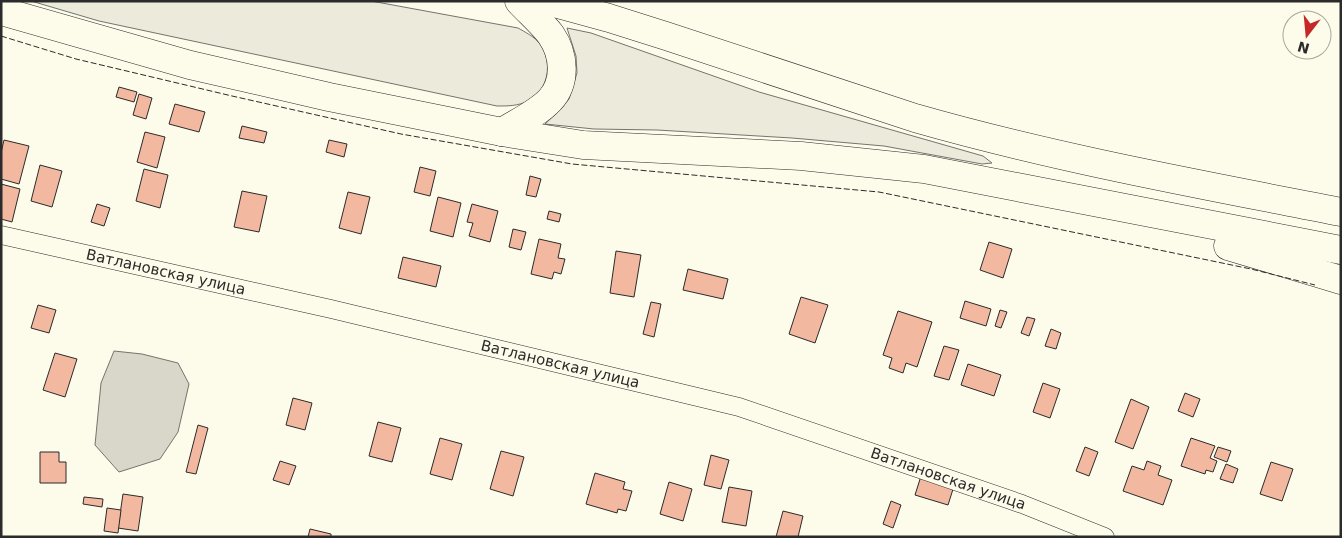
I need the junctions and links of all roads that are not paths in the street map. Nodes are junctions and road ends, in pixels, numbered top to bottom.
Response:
1 (519, 1) edge
2 (547, 1) edge
3 (1, 11) edge
4 (502, 132) junction
5 (1122, 168) junction
6 (1040, 191) junction
7 (1341, 198) edge
8 (1341, 212) edge
9 (1, 235) edge
10 (1341, 250) edge
11 (1341, 280) edge
12 (1106, 537) edge

1 - 4 main road
2 - 5 main road
3 - 4 main road
4 - 6 main road
5 - 7 main road
5 - 8 main road
6 - 10 main road
6 - 11 main road
9 - 12 street, Ватлановская улица

